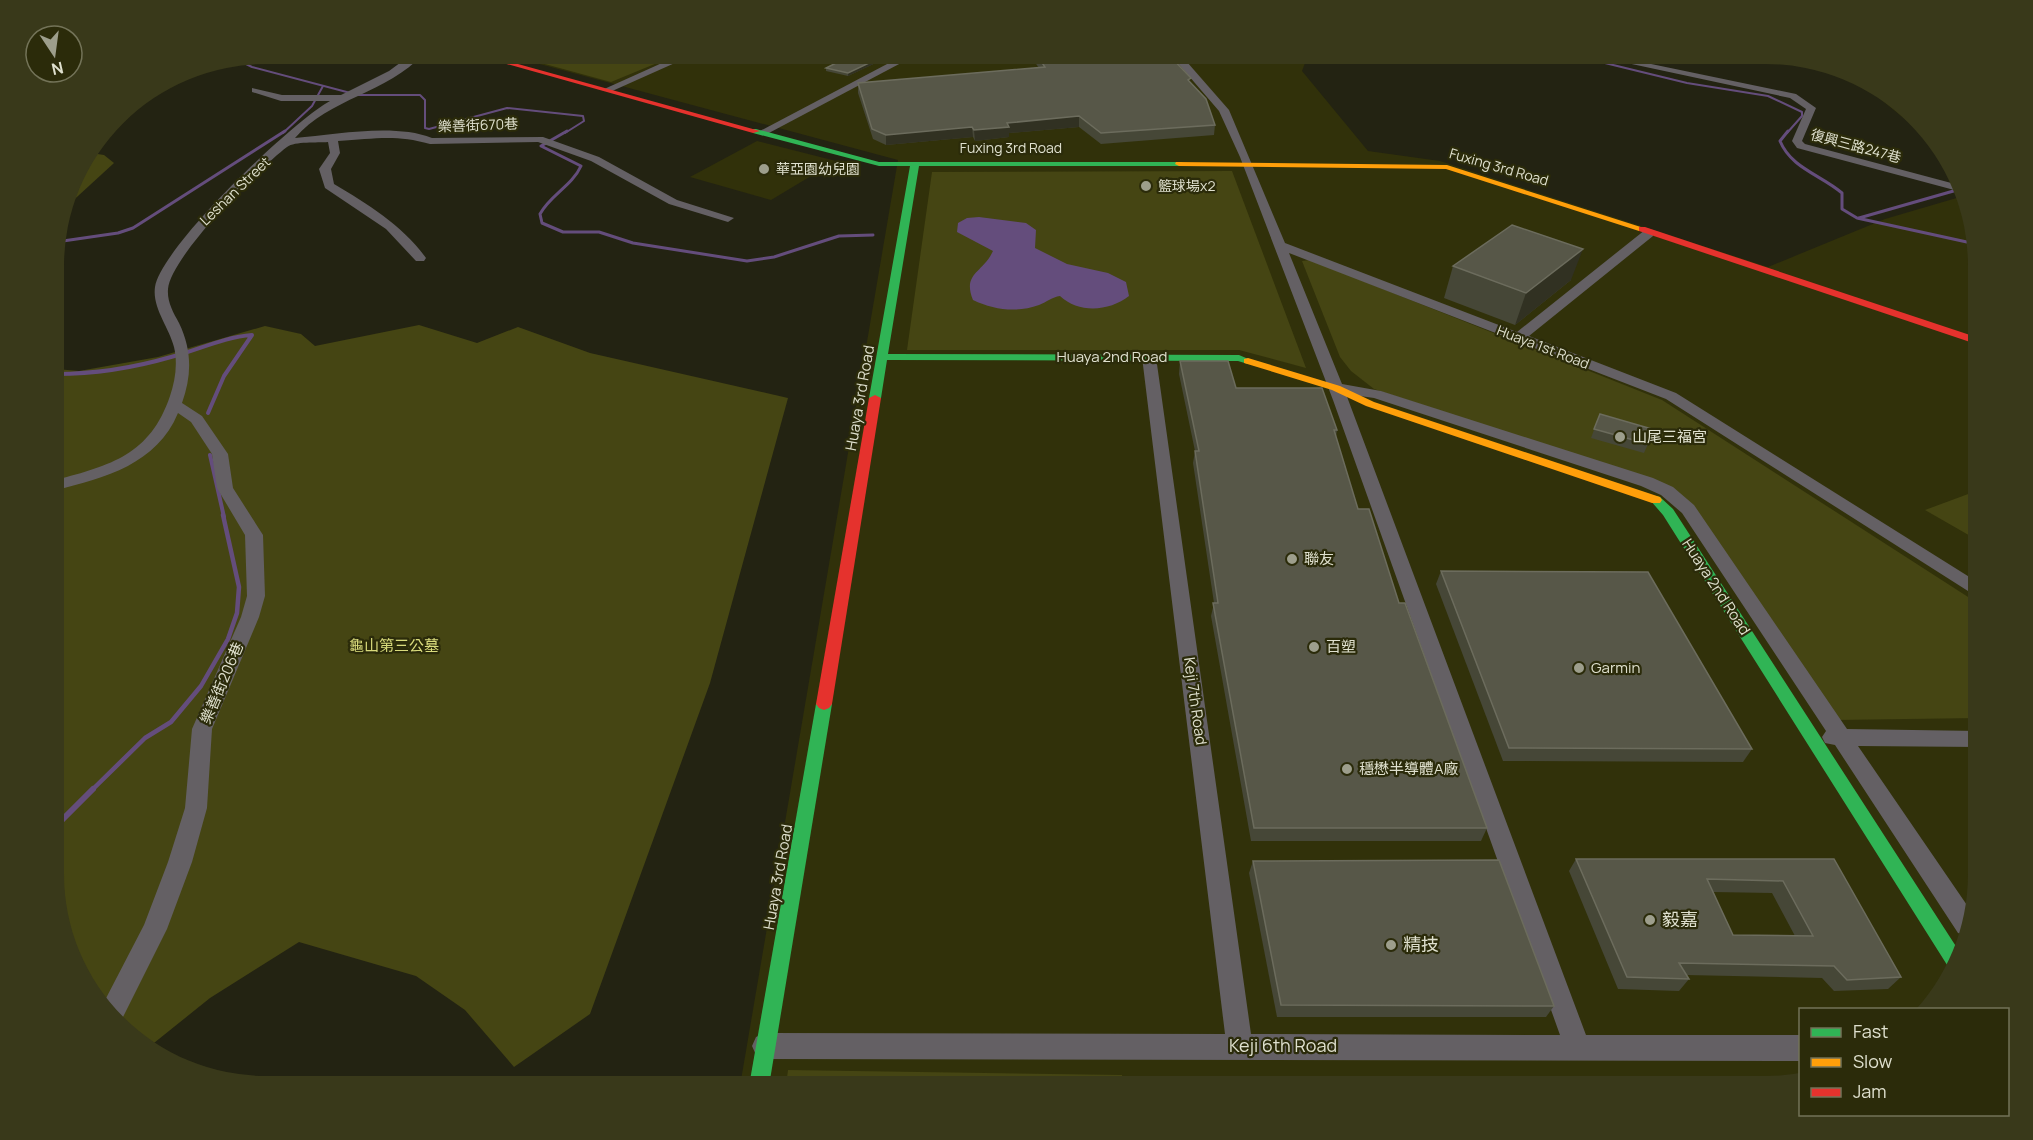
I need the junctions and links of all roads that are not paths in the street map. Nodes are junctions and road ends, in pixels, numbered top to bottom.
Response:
1 (1184, 64) edge
2 (1639, 64) edge
3 (404, 65) edge
4 (514, 65) edge
5 (665, 65) edge
6 (893, 65) edge
7 (255, 90) dead end
8 (607, 90) junction
9 (351, 96) junction
10 (763, 132) junction
11 (332, 137) junction
12 (286, 142) junction
13 (915, 164) junction
14 (1248, 164) junction
15 (1952, 187) edge
16 (728, 218) dead end
17 (1649, 233) junction
18 (1283, 253) junction
19 (420, 258) dead end
20 (1519, 337) junction
21 (1968, 339) edge
22 (883, 357) junction
23 (1149, 357) junction
24 (1336, 388) junction
25 (174, 404) junction
26 (64, 483) edge
27 (1968, 586) edge
28 (1812, 736) junction
29 (1840, 737) junction
30 (1968, 739) edge
31 (1963, 919) edge
32 (1951, 955) edge
33 (115, 1005) edge
34 (765, 1046) junction
35 (1240, 1046) junction
36 (1577, 1046) junction
37 (1799, 1048) edge
38 (761, 1076) edge

1 - 14 street
2 - 15 street, 復興三路247巷
3 - 9 street, Leshan Street
4 - 8 street
5 - 8 street
6 - 10 street
7 - 9 street
8 - 10 street
9 - 12 street, Leshan Street
10 - 13 street
11 - 12 street, 樂善街670巷
11 - 16 street, 樂善街670巷
11 - 19 street
12 - 25 street, Leshan Street
13 - 14 street, Fuxing 3rd Road
13 - 22 street, Huaya 3rd Road
14 - 17 street, Fuxing 3rd Road
14 - 18 street
17 - 20 street
17 - 21 street, Fuxing 3rd Road
18 - 20 street, Huaya 1st Road
18 - 24 street
20 - 27 street, Huaya 1st Road
22 - 23 street, Huaya 2nd Road
22 - 34 street, Huaya 3rd Road
23 - 24 street, Huaya 2nd Road
23 - 35 street, Keji 7th Road
24 - 28 street, Huaya 2nd Road
24 - 29 street, Huaya 2nd Road
24 - 36 street
25 - 26 street, Leshan Street
25 - 33 street, 樂善街206巷
28 - 29 street
28 - 32 street, Huaya 2nd Road
29 - 30 street
29 - 31 street, Huaya 2nd Road
34 - 35 street, Keji 6th Road
34 - 38 street, Huaya 3rd Road
35 - 36 street, Keji 6th Road
36 - 37 street, Keji 6th Road

